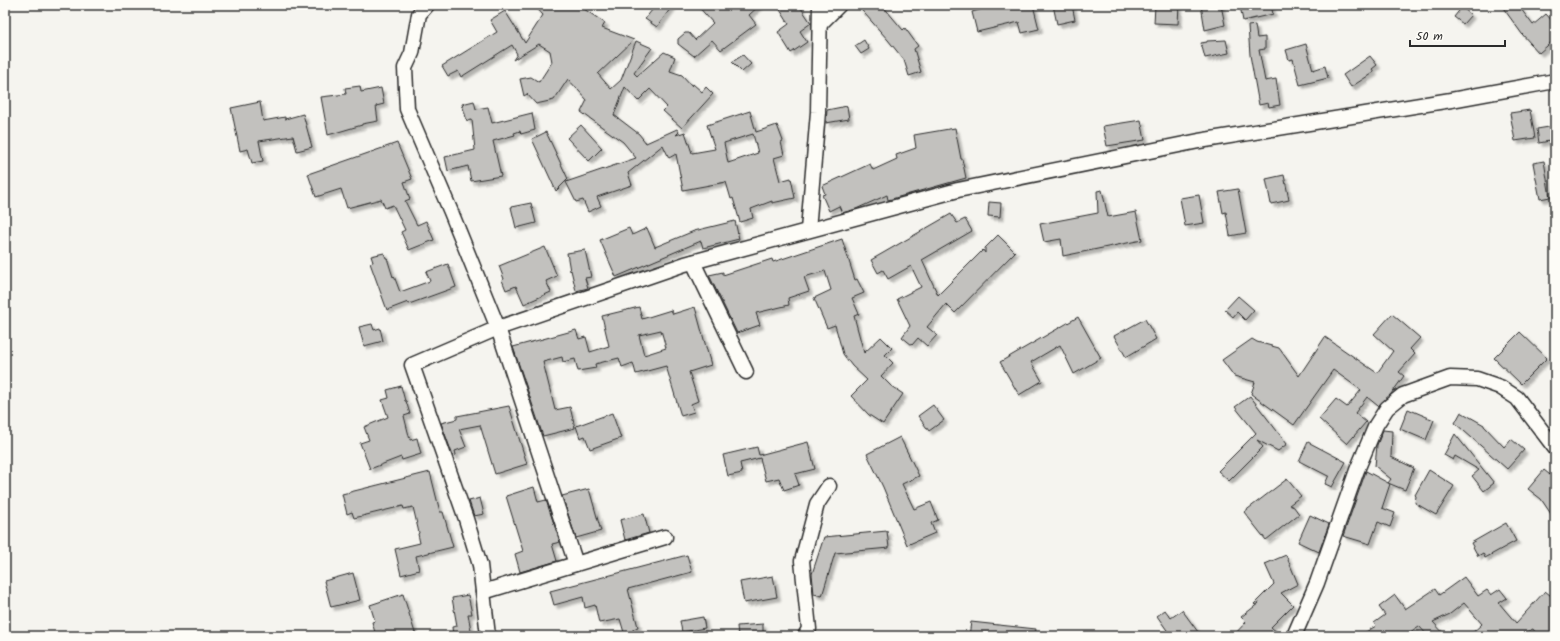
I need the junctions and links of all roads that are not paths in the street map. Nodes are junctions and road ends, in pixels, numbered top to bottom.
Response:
1 (427, 5) edge
2 (820, 5) edge
3 (839, 5) edge
4 (820, 24) junction
5 (1555, 81) edge
6 (808, 230) junction
7 (693, 262) junction
8 (498, 328) junction
9 (746, 372) dead end
10 (1555, 448) edge
11 (829, 486) dead end
12 (665, 537) dead end
13 (576, 564) junction
14 (483, 592) junction
15 (488, 636) edge
16 (806, 636) edge
17 (1294, 636) edge

1 - 8 street
2 - 4 street
3 - 4 street
4 - 6 street
5 - 6 street
6 - 7 street
7 - 8 street
7 - 9 street
8 - 13 street
8 - 14 street
10 - 17 street
11 - 16 street
12 - 13 street
13 - 14 street
14 - 15 street

